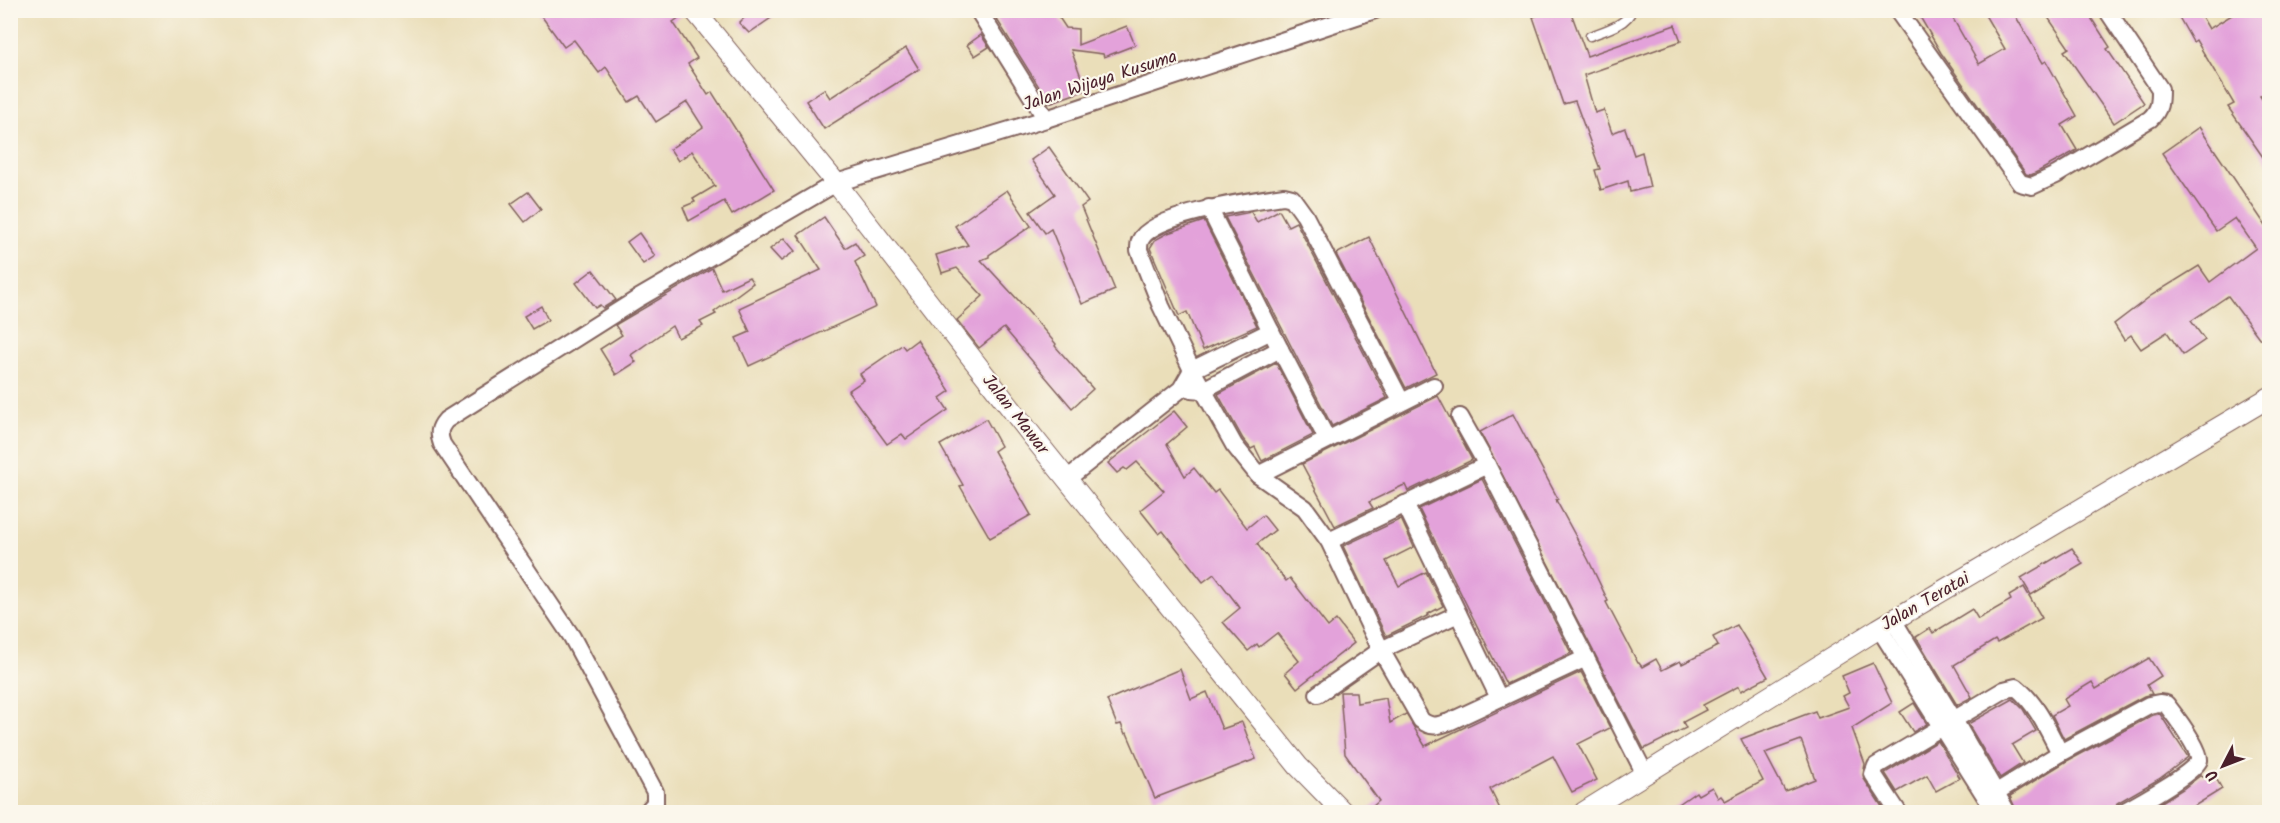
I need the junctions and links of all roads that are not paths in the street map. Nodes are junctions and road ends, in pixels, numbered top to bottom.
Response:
1 (694, 10) edge
2 (978, 10) edge
3 (1632, 10) edge
4 (1897, 10) edge
5 (2107, 10) edge
6 (1374, 11) edge
7 (1590, 36) dead end
8 (1046, 119) junction
9 (836, 183) junction
10 (1209, 208) junction
11 (1270, 331) junction
12 (1280, 349) junction
13 (1192, 370) junction
14 (1434, 386) dead end
15 (1181, 389) junction
16 (1203, 390) junction
17 (2270, 397) edge
18 (1401, 401) junction
19 (1460, 417) dead end
20 (1327, 439) junction
21 (1488, 465) junction
22 (1258, 475) junction
23 (1067, 479) junction
24 (1405, 504) junction
25 (1329, 541) junction
26 (1458, 614) junction
27 (1886, 624) junction
28 (1381, 650) junction
29 (1586, 658) junction
30 (1318, 694) dead end
31 (1499, 698) junction
32 (1948, 723) junction
33 (2060, 753) junction
34 (1645, 774) junction
35 (1993, 801) edge
36 (647, 813) edge
37 (1343, 813) edge
38 (1584, 813) edge
39 (1898, 813) edge
40 (2007, 813) edge
41 (2123, 813) edge

1 - 9 street, Jalan Mawar
2 - 8 street
3 - 7 lane
4 - 5 street
6 - 8 street, Jalan Wijaya Kusuma
8 - 9 street, Jalan Wijaya Kusuma
9 - 23 street, Jalan Mawar
9 - 36 street, Jalan Wijaya Kusuma
10 - 11 street
10 - 13 street
10 - 18 street
11 - 12 street
11 - 13 street
12 - 16 street
12 - 20 street
13 - 15 street
13 - 16 street
14 - 18 street
15 - 16 street
15 - 23 street
16 - 22 street
17 - 27 street, Jalan Teratai
18 - 20 street
19 - 21 street
20 - 22 street
21 - 24 street
21 - 29 street
22 - 25 street
23 - 37 street, Jalan Mawar
24 - 25 street
24 - 26 street
25 - 28 street
26 - 28 street
26 - 31 street
27 - 32 street
27 - 34 street, Jalan Teratai
28 - 30 street
28 - 31 street
29 - 31 street
29 - 34 street
32 - 33 street
32 - 35 street
32 - 39 street
33 - 35 street
33 - 41 street
34 - 38 street, Jalan Teratai
35 - 40 street

